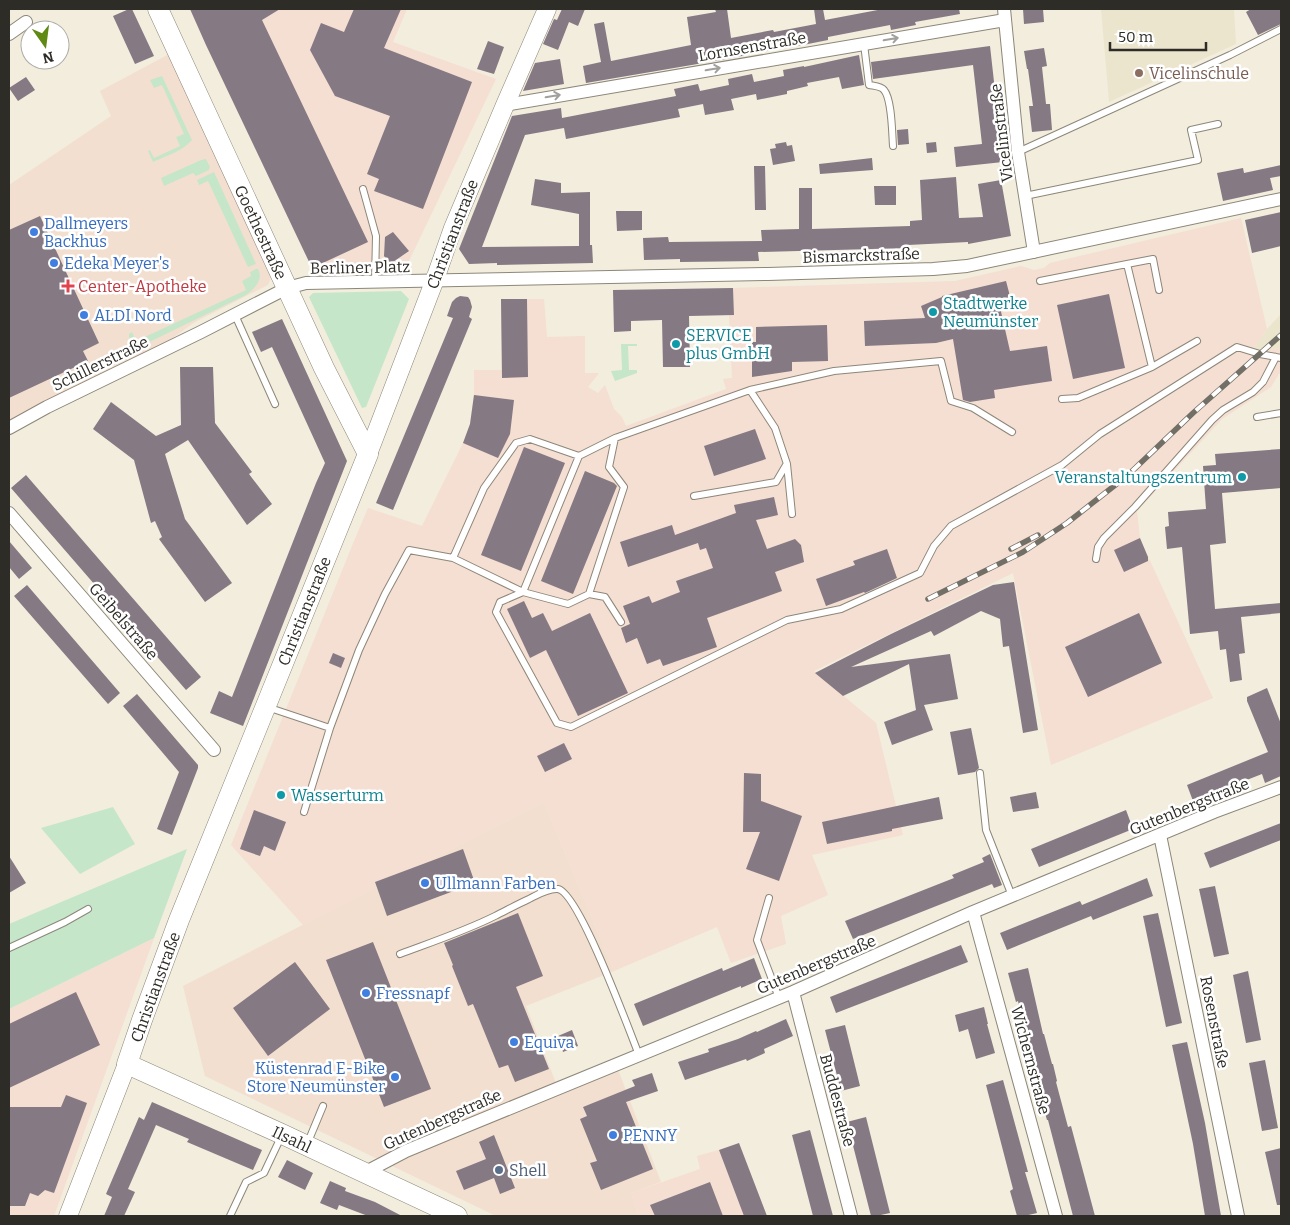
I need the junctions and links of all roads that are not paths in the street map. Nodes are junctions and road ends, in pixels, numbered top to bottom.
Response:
1 (158, 9) edge
2 (547, 9) edge
3 (1005, 14) edge
4 (20, 26) edge
5 (1281, 29) edge
6 (9, 34) edge
7 (864, 44) junction
8 (505, 105) junction
9 (1218, 124) dead end
10 (893, 146) dead end
11 (1018, 152) junction
12 (363, 189) dead end
13 (1025, 196) junction
14 (1281, 200) edge
15 (1034, 252) junction
16 (1127, 264) junction
17 (1040, 281) dead end
18 (375, 282) junction
19 (434, 282) junction
20 (287, 288) junction
21 (1159, 290) dead end
22 (235, 315) junction
23 (1197, 341) dead end
24 (1279, 358) edge
25 (1152, 367) junction
26 (750, 390) junction
27 (1062, 399) dead end
28 (275, 404) dead end
29 (1281, 413) edge
30 (1257, 417) dead end
31 (9, 428) edge
32 (1012, 432) dead end
33 (615, 438) junction
34 (368, 454) junction
35 (579, 456) junction
36 (786, 464) junction
37 (694, 496) dead end
38 (9, 513) edge
39 (792, 514) dead end
40 (453, 558) junction
41 (1096, 559) dead end
42 (523, 592) junction
43 (589, 594) junction
44 (621, 622) dead end
45 (266, 707) junction
46 (330, 728) junction
47 (214, 750) dead end
48 (980, 773) dead end
49 (1281, 786) edge
50 (304, 812) dead end
51 (1160, 835) junction
52 (1012, 896) junction
53 (769, 898) dead end
54 (88, 909) dead end
55 (973, 912) junction
56 (9, 948) edge
57 (400, 954) dead end
58 (793, 992) junction
59 (779, 998) junction
60 (639, 1055) junction
61 (127, 1064) junction
62 (323, 1106) dead end
63 (282, 1134) junction
64 (306, 1146) junction
65 (364, 1173) junction
66 (68, 1216) edge
67 (230, 1216) edge
68 (457, 1216) edge
69 (851, 1216) edge
70 (1056, 1216) edge
71 (1238, 1216) edge

1 - 20 main road, Goethestraße
2 - 8 street, Christianstraße
7 -> 3 street, Lornsenstraße
3 - 11 street, Vicelinstraße
4 - 6 street
5 - 11 lane
8 -> 7 street, Lornsenstraße
7 - 10 lane
8 - 19 street, Christianstraße
9 - 13 lane
11 - 13 street, Vicelinstraße
12 - 18 lane
13 - 15 street, Vicelinstraße
14 - 15 street, Bismarckstraße
15 - 19 street, Bismarckstraße
16 - 17 lane
16 - 21 lane
16 - 25 lane
18 - 19 street, Berliner Platz
18 - 20 street, Berliner Platz
19 - 34 street, Christianstraße
20 - 22 street, Schillerstraße
20 - 34 main road, Goethestraße
22 - 28 lane
22 - 31 street, Schillerstraße
23 - 25 lane
24 - 41 lane
24 - 42 lane
25 - 27 lane
26 - 32 lane
26 - 33 lane
26 - 36 lane
29 - 30 lane
33 - 35 lane
33 - 43 lane
34 - 45 main road, Christianstraße
35 - 40 lane
35 - 42 lane
36 - 37 lane
36 - 39 lane
38 - 47 street, Geibelstraße
40 - 42 lane
40 - 46 lane
42 - 43 lane
43 - 44 lane
45 - 46 lane
45 - 61 main road, Christianstraße
46 - 50 lane
48 - 52 lane
49 - 51 street, Gutenbergstraße
51 - 52 street, Gutenbergstraße
51 - 71 street, Rosenstraße
52 - 55 street, Gutenbergstraße
53 - 59 lane
54 - 56 lane
55 - 58 street, Gutenbergstraße
55 - 70 street, Wichernstraße
57 - 60 lane
58 - 59 street, Gutenbergstraße
58 - 69 street, Buddestraße
59 - 60 street, Gutenbergstraße
60 - 65 street, Gutenbergstraße
61 - 63 main road, Ilsahl
61 - 66 street, Christianstraße
62 - 64 lane
63 - 64 main road, Ilsahl
63 - 67 lane
64 - 65 main road, Ilsahl
65 - 68 main road, Ilsahl

